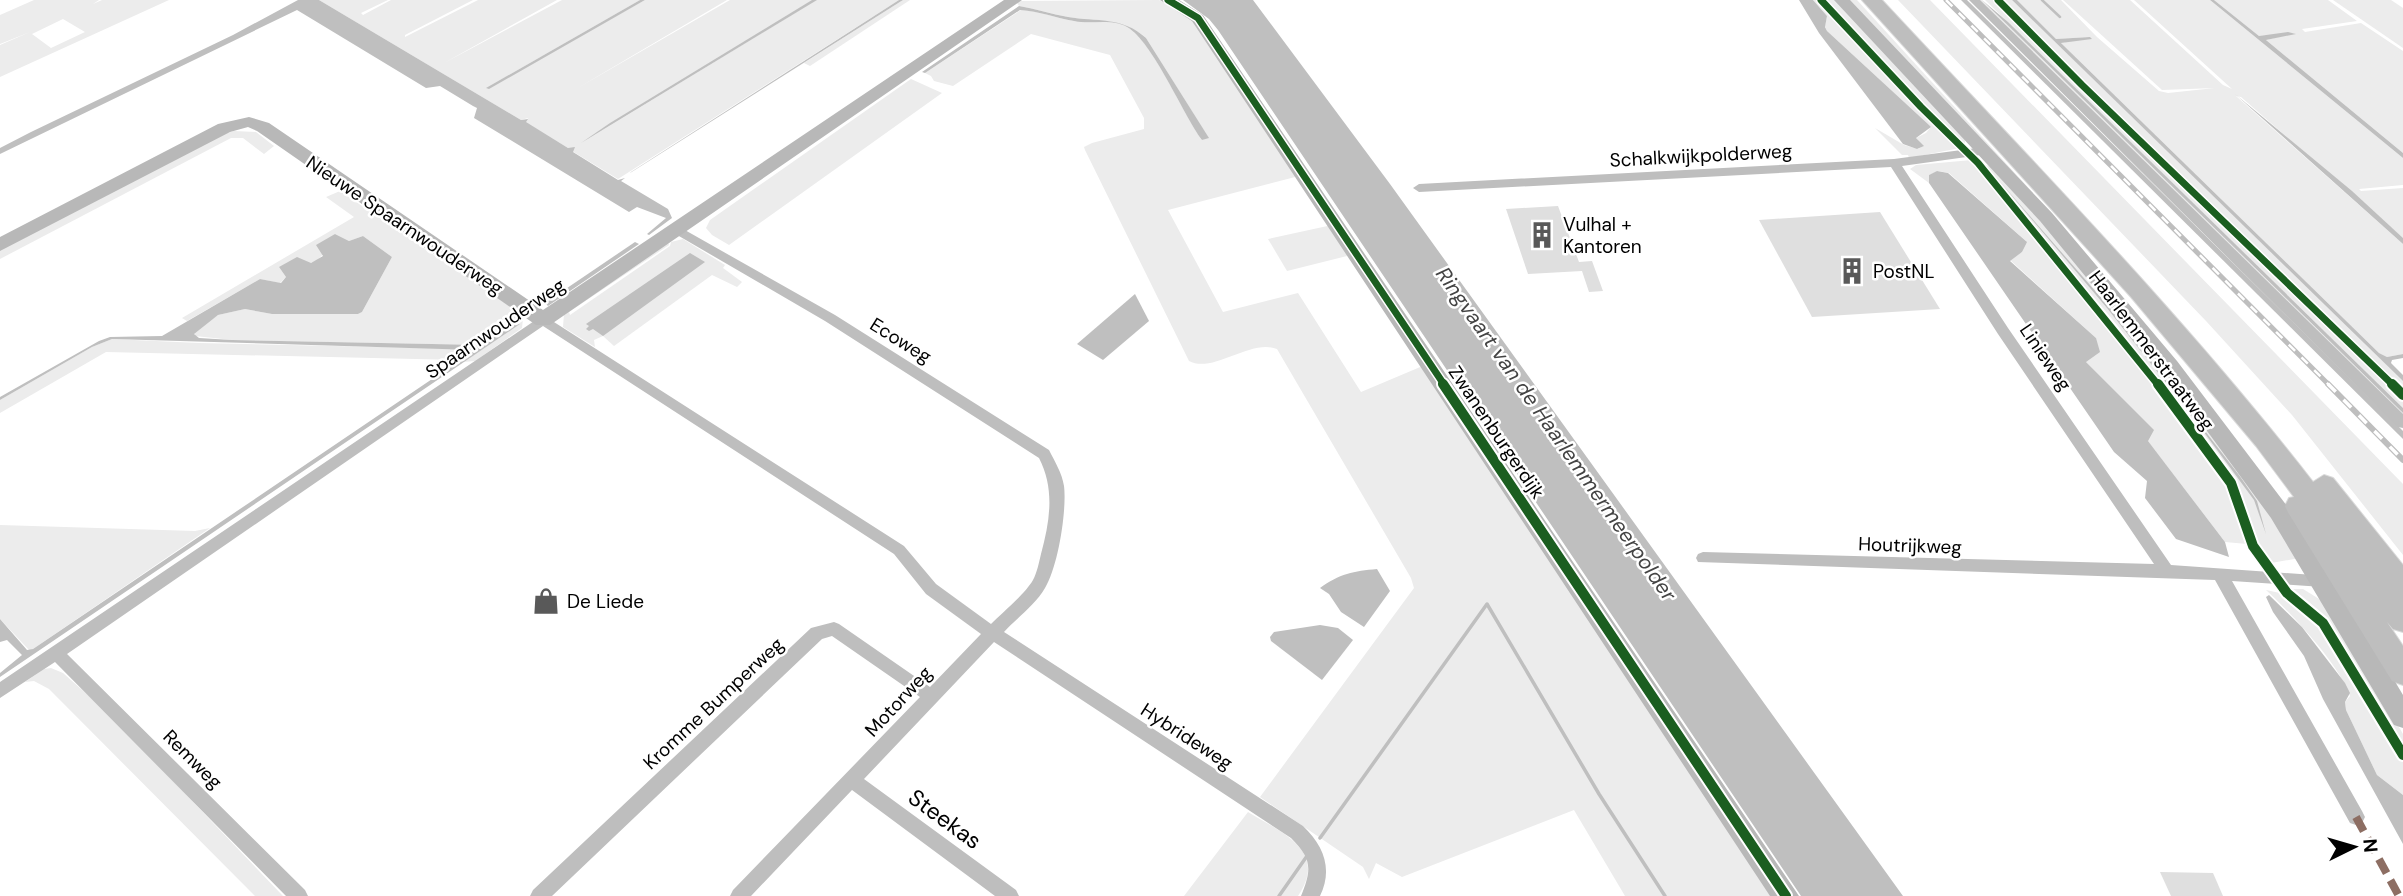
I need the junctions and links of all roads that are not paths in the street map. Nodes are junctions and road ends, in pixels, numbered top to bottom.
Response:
1 (1014, 0) edge
2 (1168, 0) edge
3 (1842, 0) edge
4 (1872, 0) edge
5 (1887, 0) edge
6 (1974, 0) edge
7 (1984, 151) junction
8 (1894, 163) junction
9 (1419, 188) dead end
10 (676, 229) junction
11 (0, 245) edge
12 (543, 320) junction
13 (2232, 401) junction
14 (2403, 423) edge
15 (1056, 518) joint
16 (1703, 558) dead end
17 (2167, 571) junction
18 (2220, 575) junction
19 (2323, 581) junction
20 (2403, 586) edge
21 (2403, 620) edge
22 (993, 635) junction
23 (56, 653) junction
24 (2403, 671) edge
25 (0, 691) edge
26 (931, 696) junction
27 (2403, 717) edge
28 (852, 780) junction
29 (2356, 817) dead end
30 (299, 896) edge
31 (539, 896) edge
32 (739, 896) edge
33 (1010, 896) edge
34 (1310, 896) edge
35 (1786, 896) edge

1 - 10 street, Spaarnwouderweg
2 - 35 street, Zwanenburgerdijk
3 - 7 street, Haarlemmerstraatweg
4 - 13 highway
5 - 20 highway
6 - 14 street
7 - 8 street, Schalkwijkpolderweg
7 - 19 street, Haarlemmerstraatweg
8 - 9 street, Schalkwijkpolderweg
8 - 17 street, Linieweg
10 - 12 street, Spaarnwouderweg
10 - 15 street, Ecoweg
11 - 12 street, Nieuwe Spaarnwouderweg
12 - 22 street, Hybrideweg
12 - 23 street, Spaarnwouderweg
13 - 21 highway
13 - 24 highway
15 - 22 street, Motorweg
16 - 17 street, Houtrijkweg
17 - 18 street
18 - 19 street
18 - 29 street
19 - 27 street, Haarlemmerstraatweg
22 - 26 street, Motorweg
22 - 34 street, Hybrideweg
23 - 25 street, Spaarnwouderweg
23 - 30 street, Remweg
26 - 28 street, Motorweg
26 - 31 street, Kromme Bumperweg
28 - 32 street, Motorweg
28 - 33 street, Steekas

